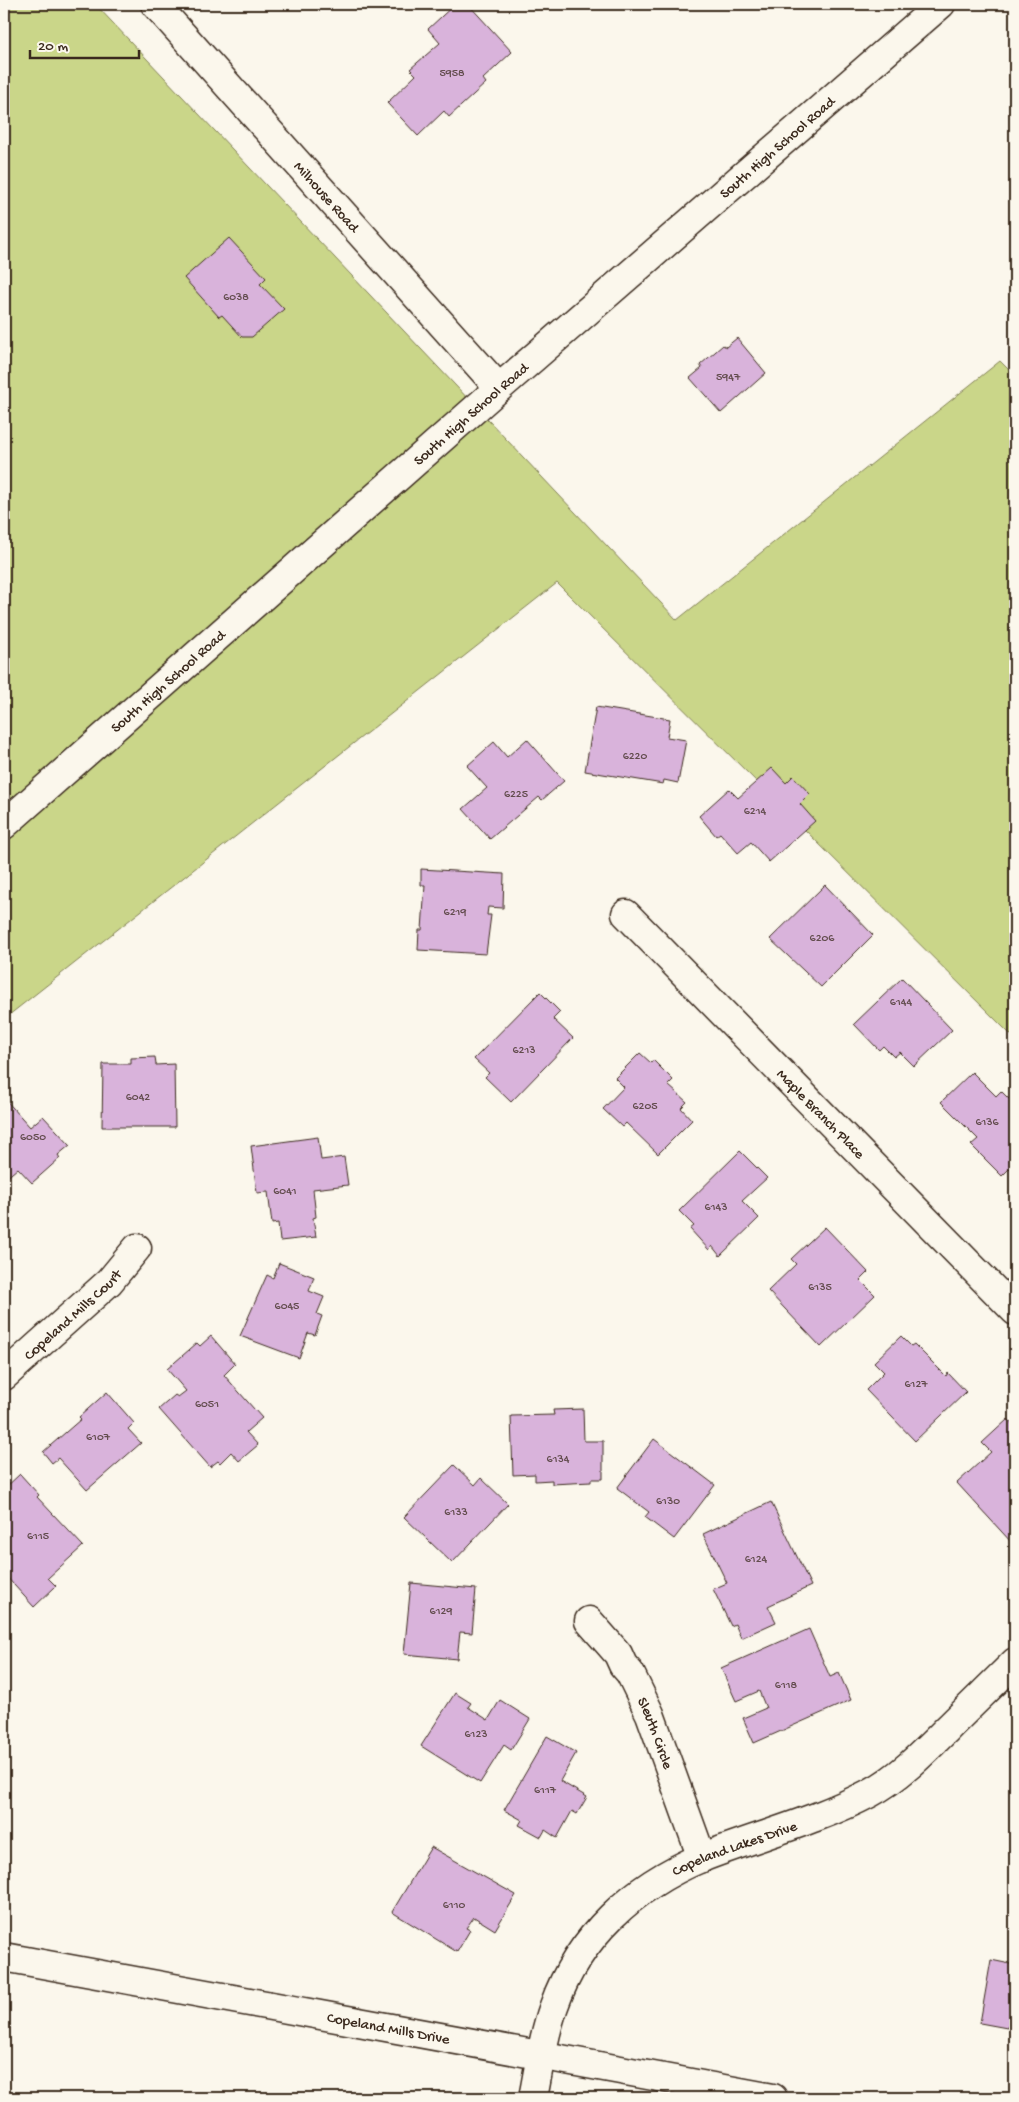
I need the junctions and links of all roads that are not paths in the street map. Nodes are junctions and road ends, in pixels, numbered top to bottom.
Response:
1 (156, 4) edge
2 (941, 4) edge
3 (498, 388) junction
4 (4, 825) edge
5 (626, 914) dead end
6 (137, 1248) dead end
7 (1015, 1311) edge
8 (4, 1376) edge
9 (589, 1621) dead end
10 (1015, 1662) edge
11 (702, 1858) junction
12 (4, 1957) edge
13 (541, 2056) junction
14 (533, 2098) edge
15 (773, 2098) edge

1 - 3 street, Milhouse Road
2 - 3 street, South High School Road
3 - 4 street, South High School Road
5 - 7 street, Maple Branch Place
6 - 8 street, Copeland Mills Court
9 - 11 street, Sleuth Circle
10 - 11 street, Copeland Lakes Drive
11 - 13 street, Copeland Lakes Drive
12 - 13 street, Copeland Mills Drive
13 - 14 street, Copeland Lakes Drive
13 - 15 street, Copeland Mills Drive

